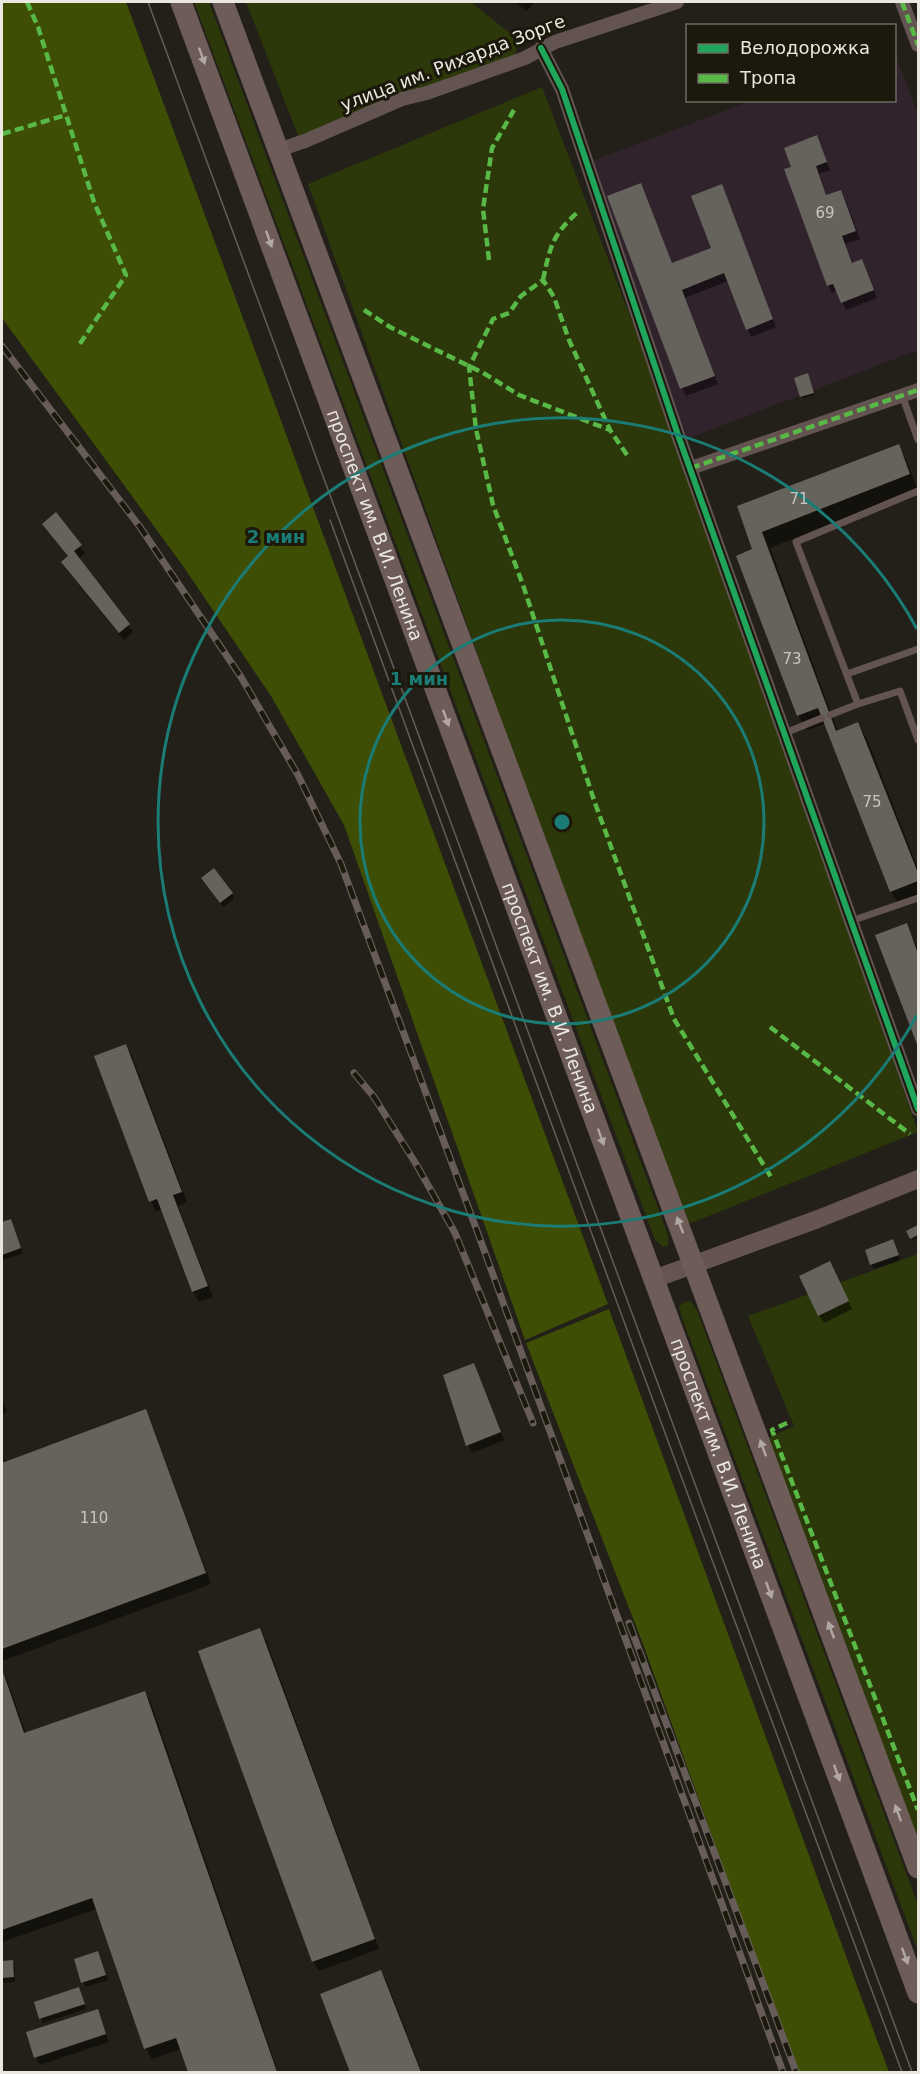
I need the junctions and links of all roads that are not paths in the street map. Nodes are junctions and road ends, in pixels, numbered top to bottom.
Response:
1 (181, 2) edge
2 (223, 2) edge
3 (677, 2) edge
4 (902, 2) edge
5 (918, 45) edge
6 (541, 48) junction
7 (278, 150) junction
8 (918, 390) edge
9 (902, 396) junction
10 (918, 440) edge
11 (691, 468) junction
12 (918, 491) edge
13 (918, 649) edge
14 (847, 674) junction
15 (858, 704) junction
16 (830, 715) dead end
17 (822, 718) dead end
18 (785, 733) junction
19 (918, 740) edge
20 (918, 898) edge
21 (851, 921) junction
22 (918, 1109) edge
23 (918, 1179) edge
24 (695, 1264) junction
25 (654, 1279) junction
26 (918, 1868) edge
27 (918, 1993) edge

1 -> 25 main road, проспект им. В.И. Ленина
2 - 7 main road
3 - 6 street, улица им. Рихарда Зорге
4 - 5 street
6 - 7 street, улица им. Рихарда Зорге
6 - 11 street
24 -> 7 main road
8 - 9 street
9 - 10 lane
9 - 11 street
11 - 18 street
12 - 14 lane
13 - 14 lane
14 - 15 lane
15 - 16 lane
15 - 19 lane
17 - 18 lane
18 - 21 street
20 - 21 lane
21 - 22 street
23 - 24 main road
24 - 25 main road
26 -> 24 main road
25 -> 27 main road, проспект им. В.И. Ленина

